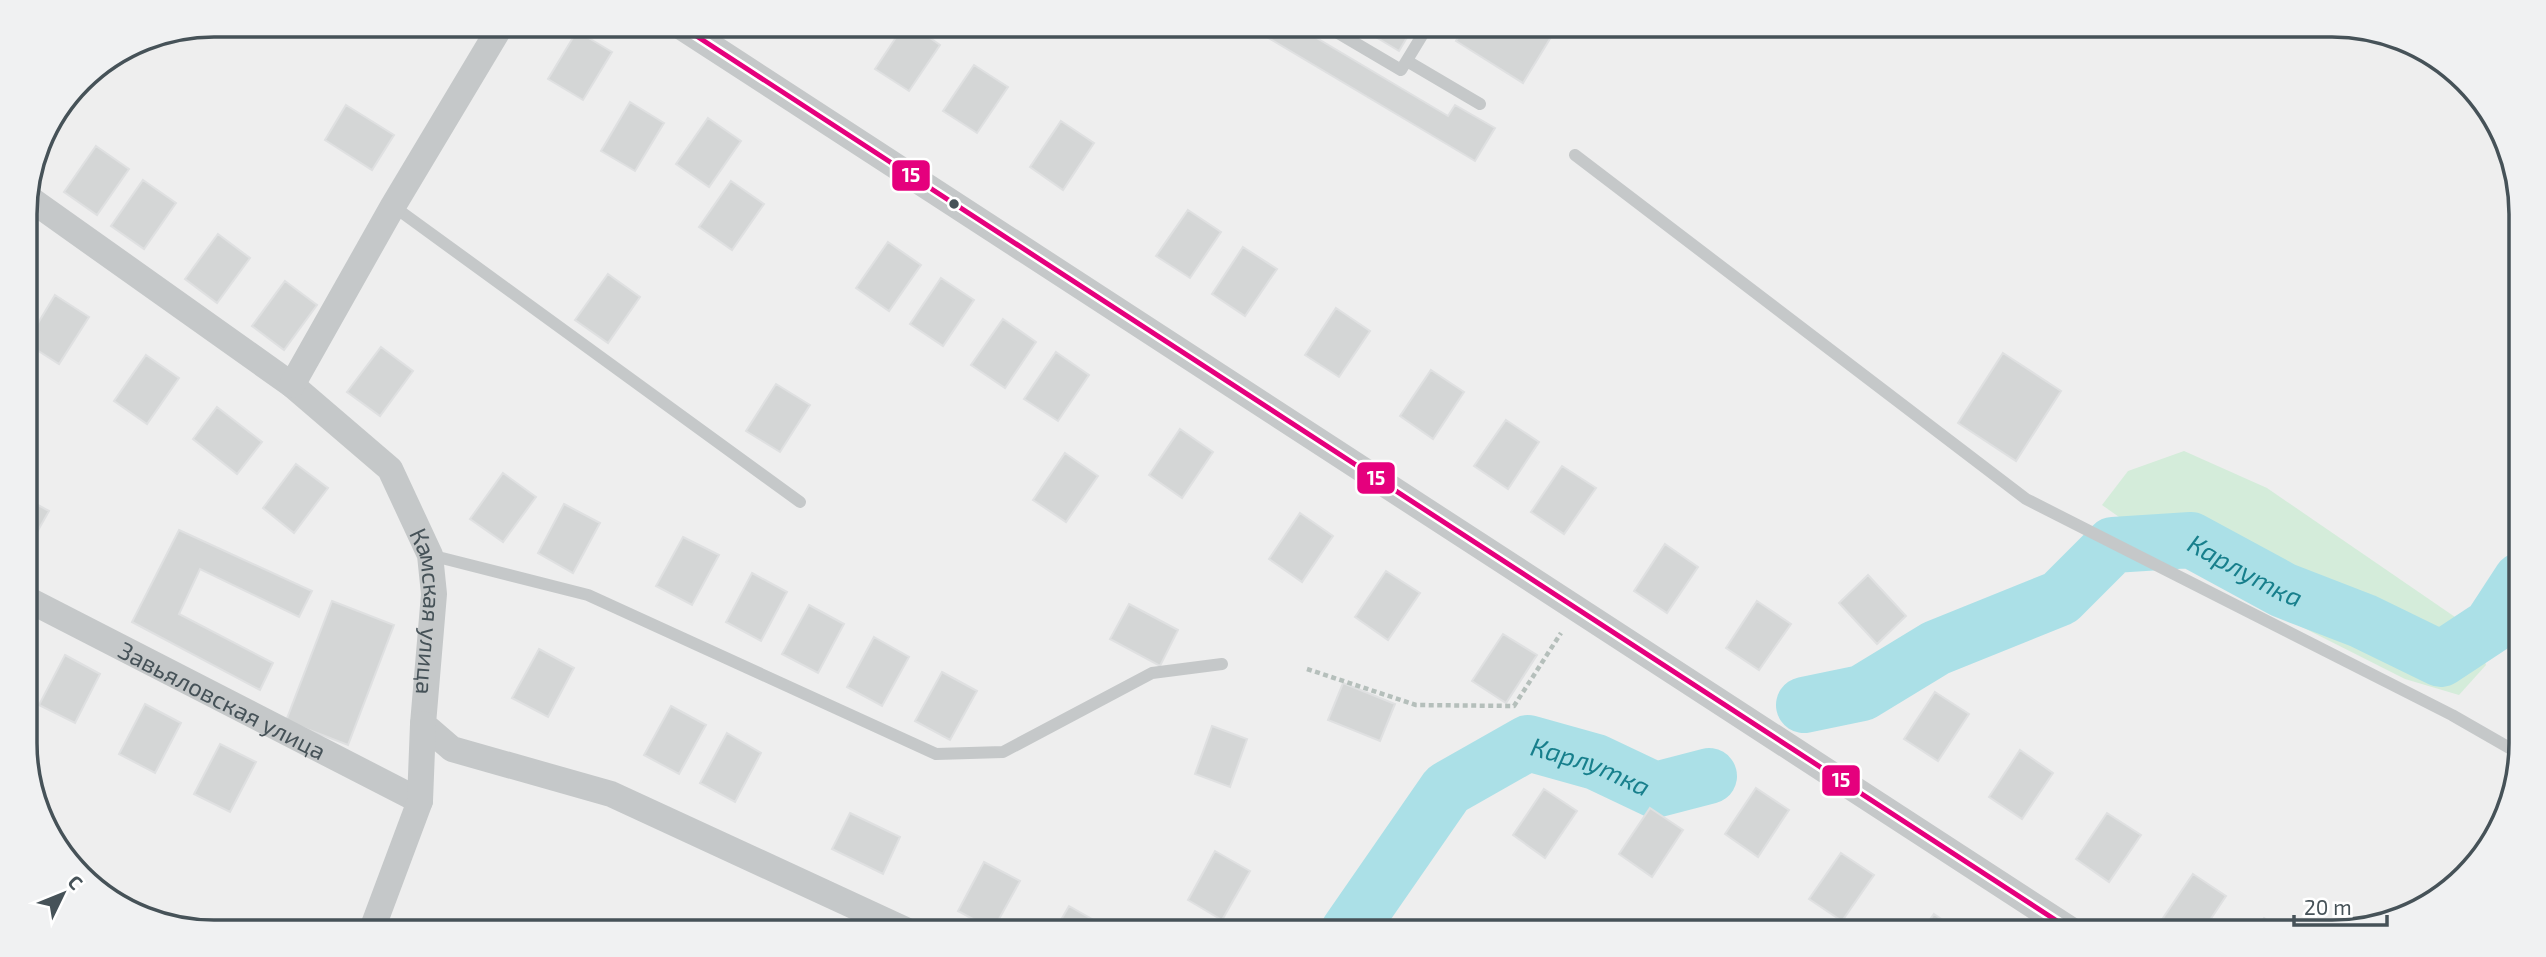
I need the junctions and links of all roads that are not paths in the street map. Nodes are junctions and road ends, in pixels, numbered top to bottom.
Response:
1 (494, 37) edge
2 (697, 37) edge
3 (1345, 37) edge
4 (1421, 37) edge
5 (1407, 61) junction
6 (1480, 104) dead end
7 (1575, 155) dead end
8 (37, 204) edge
9 (393, 206) junction
10 (292, 385) junction
11 (800, 502) dead end
12 (430, 555) junction
13 (37, 604) edge
14 (1222, 664) dead end
15 (423, 724) junction
16 (2509, 748) edge
17 (420, 802) junction
18 (376, 920) edge
19 (884, 920) edge
20 (2056, 920) edge

1 - 9 street
2 - 20 street
3 - 5 lane
4 - 5 lane
5 - 6 lane
7 - 16 lane
8 - 10 street, Камская улица
9 - 10 street
9 - 11 lane
10 - 12 street, Камская улица
12 - 14 lane
12 - 15 street, Камская улица
13 - 17 street, Завьяловская улица
15 - 17 street
15 - 19 street, Камская улица
17 - 18 street

